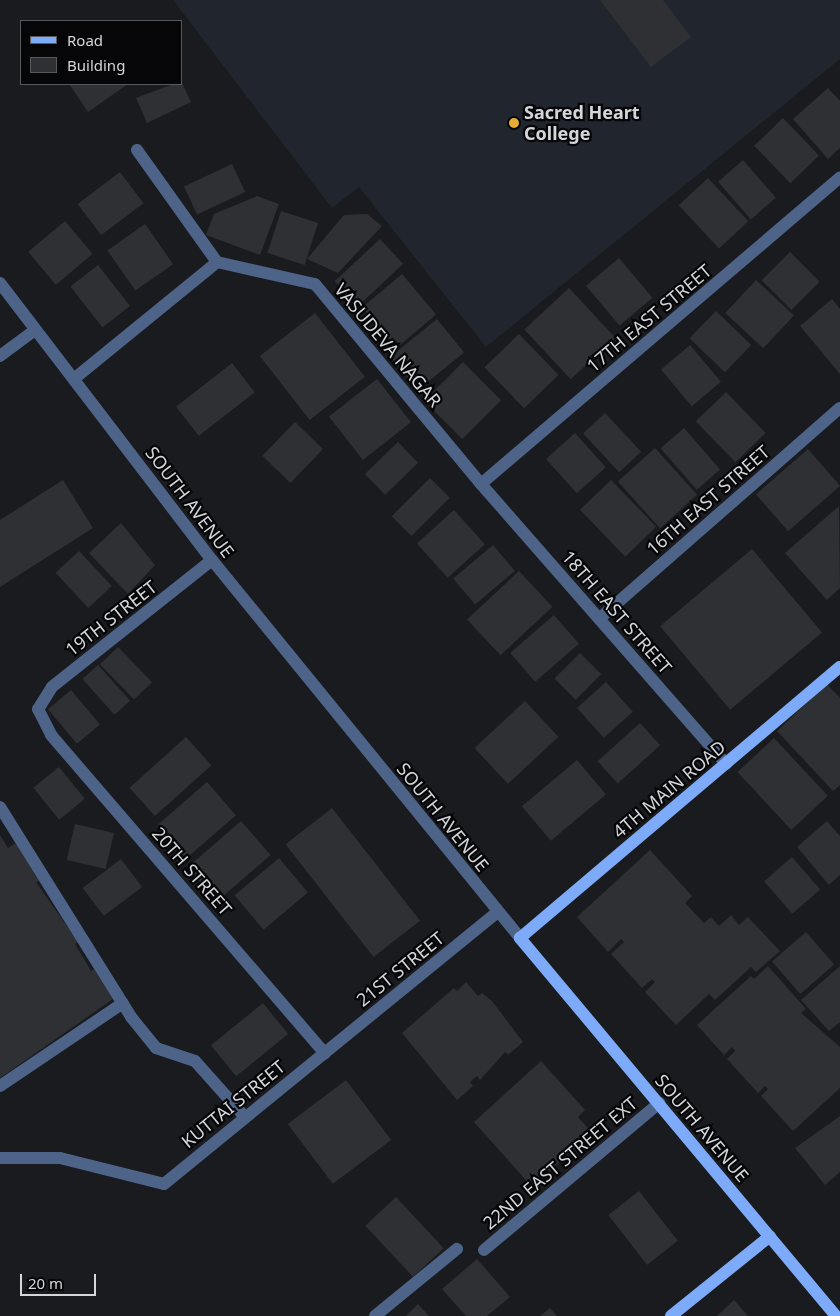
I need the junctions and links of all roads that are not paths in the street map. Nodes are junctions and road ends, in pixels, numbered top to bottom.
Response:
1 (136, 150) dead end
2 (840, 177) edge
3 (217, 262) junction
4 (0, 283) edge
5 (35, 330) junction
6 (0, 356) edge
7 (75, 378) junction
8 (840, 408) edge
9 (481, 484) junction
10 (212, 560) junction
11 (600, 618) junction
12 (840, 667) edge
13 (38, 709) joint
14 (726, 764) junction
15 (0, 807) edge
16 (498, 912) junction
17 (520, 938) junction
18 (122, 1003) junction
19 (325, 1053) junction
20 (0, 1086) edge
21 (659, 1103) junction
22 (244, 1116) junction
23 (0, 1158) edge
24 (770, 1236) junction
25 (457, 1249) dead end
26 (484, 1250) dead end
27 (375, 1316) edge
28 (671, 1316) edge
29 (836, 1316) edge

1 - 3 street
2 - 9 street, 17TH EAST STREET
3 - 7 street
3 - 9 street, VASUDEVA NAGAR
4 - 5 street, SOUTH AVENUE
5 - 6 street
5 - 7 street, SOUTH AVENUE
7 - 10 street, SOUTH AVENUE
8 - 11 street, 16TH EAST STREET
9 - 11 street, 18TH EAST STREET
10 - 13 street, 19TH STREET
10 - 16 street, SOUTH AVENUE
11 - 14 street, 18TH EAST STREET
12 - 14 main road, 4TH MAIN ROAD
13 - 19 street, 20TH STREET
14 - 17 main road, 4TH MAIN ROAD
15 - 18 street
16 - 17 street, SOUTH AVENUE
16 - 19 street, 21ST STREET
17 - 21 main road, SOUTH AVENUE
18 - 20 street
18 - 22 street
19 - 22 street, KUTTAI STREET
21 - 24 main road, SOUTH AVENUE
21 - 26 street, 22ND EAST STREET EXT
22 - 23 street, KUTTAI STREET
24 - 28 main road
24 - 29 main road, SOUTH AVENUE
25 - 27 street

